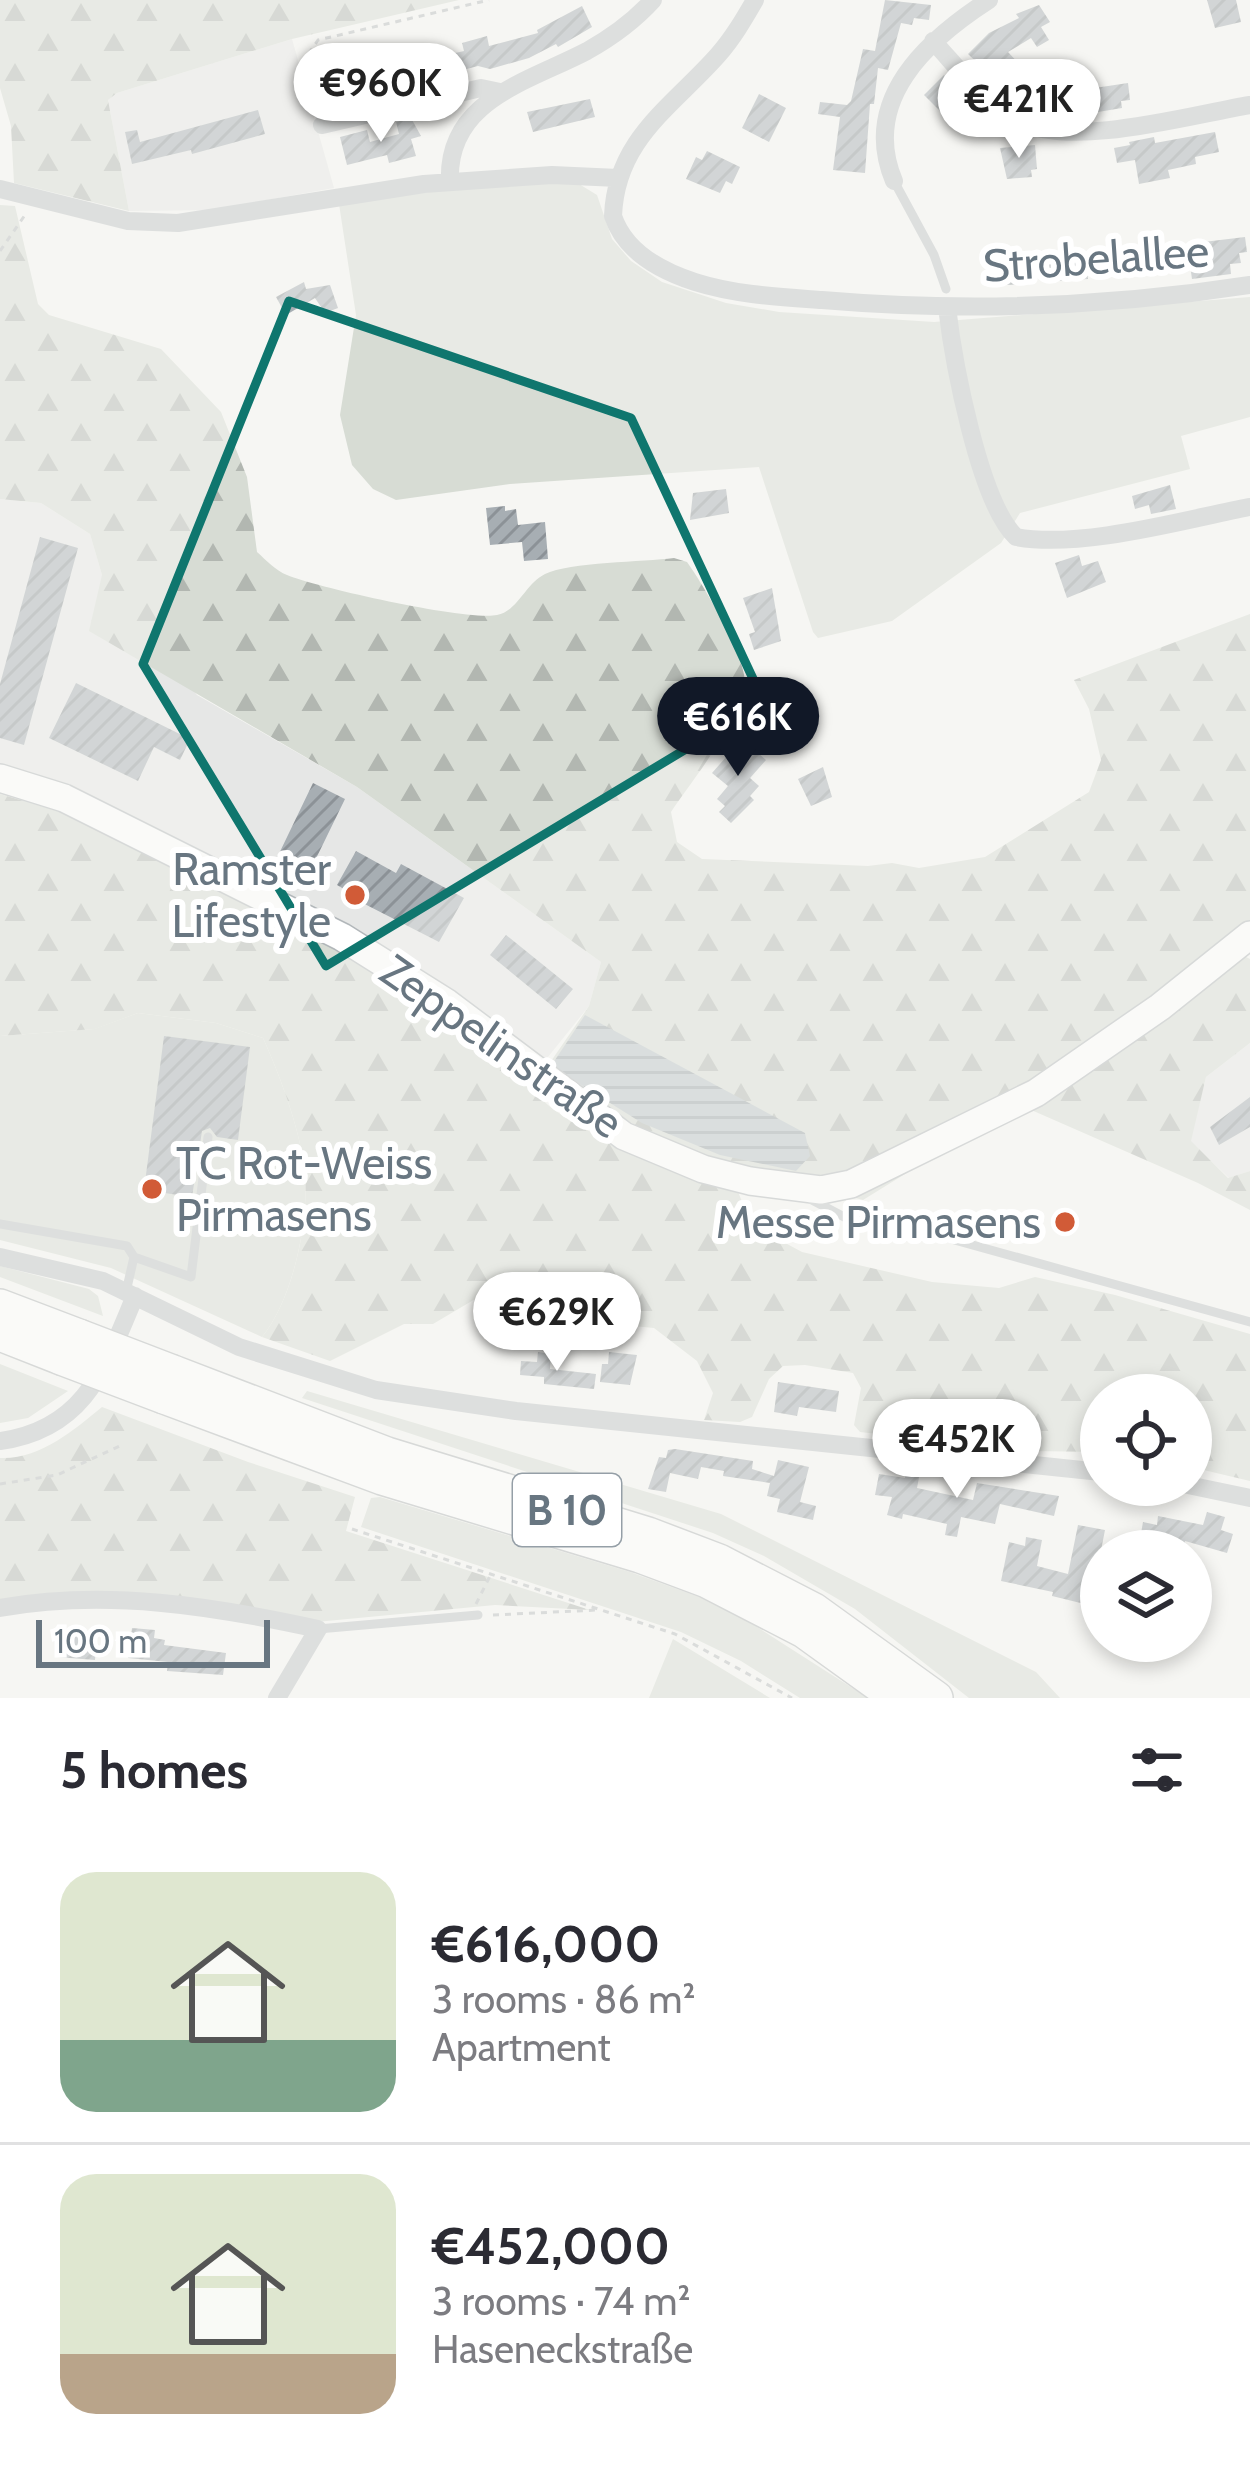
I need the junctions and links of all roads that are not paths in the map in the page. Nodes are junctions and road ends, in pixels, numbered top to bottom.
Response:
1 (653, 0) edge
2 (755, 0) edge
3 (988, 0) edge
4 (933, 41) junction
5 (500, 92) junction
6 (1250, 105) edge
7 (322, 124) road end
8 (618, 178) junction
9 (894, 181) joint
10 (450, 182) junction
11 (0, 189) edge
12 (1250, 285) edge
13 (946, 298) junction
14 (1249, 507) edge
15 (0, 778) edge
16 (1250, 935) edge
17 (208, 1137) dead end
18 (792, 1188) junction
19 (0, 1224) edge
20 (0, 1257) edge
21 (134, 1257) junction
22 (130, 1294) junction
23 (0, 1306) edge
24 (1250, 1322) edge
25 (0, 1334) edge
26 (70, 1347) junction
27 (169, 1384) junction
28 (0, 1442) edge
29 (1080, 1470) edge
30 (1212, 1490) edge
31 (1250, 1498) edge
32 (0, 1608) edge
33 (475, 1615) road end
34 (318, 1629) junction
35 (277, 1698) edge
36 (897, 1698) edge
37 (936, 1698) edge

1 - 5 street
2 - 8 street
3 - 4 street
4 - 6 street
4 - 9 street
5 - 7 street
5 - 10 street
8 - 10 street
8 - 13 street, Strobelallee
9 - 13 lane
10 - 11 street
12 - 13 street, Strobelallee
13 - 14 street, Strobelallee
15 - 18 street, Zeppelinstraße
16 - 18 street, Zeppelinstraße
17 - 21 lane
18 - 24 lane
19 - 21 lane
20 - 22 street
21 - 22 lane
22 - 28 street
22 - 29 street
23 - 26 highway, B 10
25 - 26 highway, B 10
26 - 27 highway, B 10, bridge
27 - 36 highway, B 10
27 - 37 highway, B 10
30 - 31 street
32 - 34 street
33 - 34 lane
34 - 35 street

